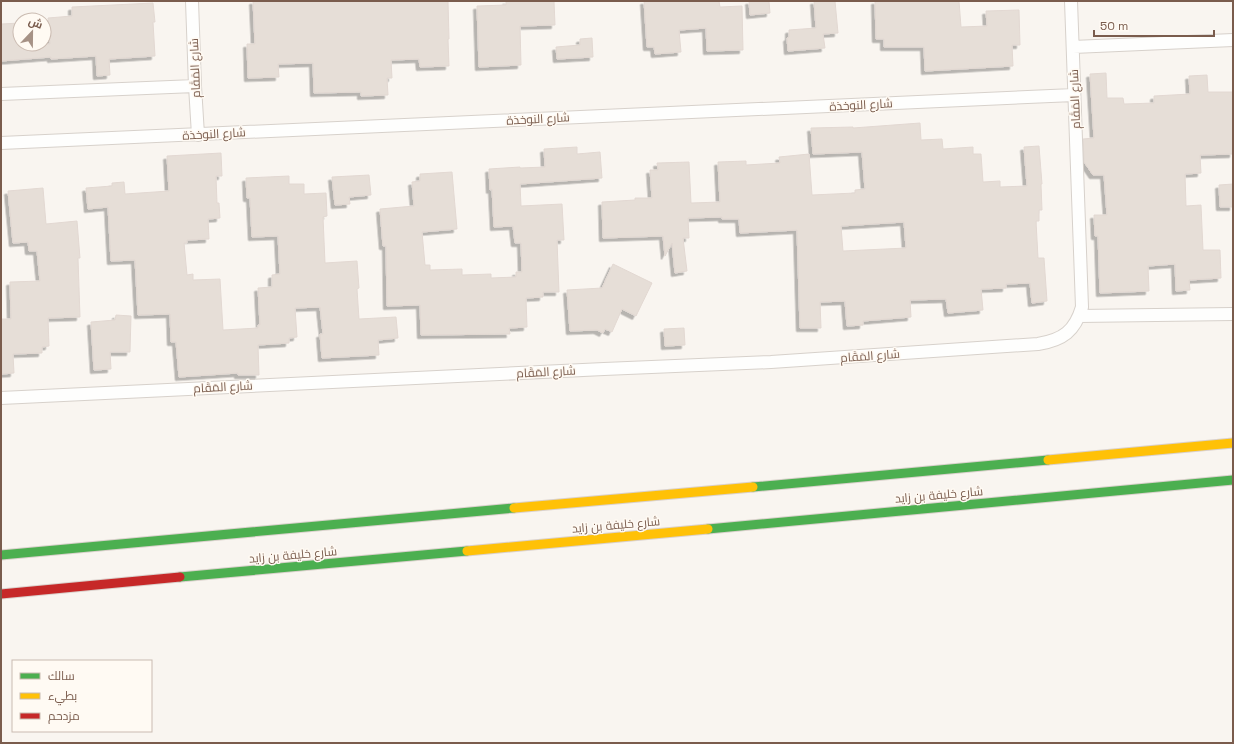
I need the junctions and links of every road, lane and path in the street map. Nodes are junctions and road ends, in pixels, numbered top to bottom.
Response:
1 (192, 1) edge
2 (1071, 1) edge
3 (1233, 40) edge
4 (1073, 47) junction
5 (195, 86) junction
6 (1, 94) edge
7 (1074, 95) junction
8 (198, 135) junction
9 (1, 142) edge
10 (1233, 314) edge
11 (1079, 316) junction
12 (1, 398) edge
13 (1233, 443) edge
14 (1233, 480) edge
15 (1, 555) edge
16 (1, 594) edge

1 - 5 street, شارع المَقَام
2 - 4 street, شارع المَقَام
3 - 4 street
4 - 7 street, شارع المَقَام
5 - 6 street
5 - 8 street, شارع المَقَام
7 - 8 street, شارع النوخذة
7 - 11 street, شارع المَقَام
8 - 9 street, شارع النوخذة
10 - 11 street
11 - 12 street, شارع المَقَام
13 - 15 highway, شارع خليفة بن زايد
14 - 16 highway, شارع خليفة بن زايد

